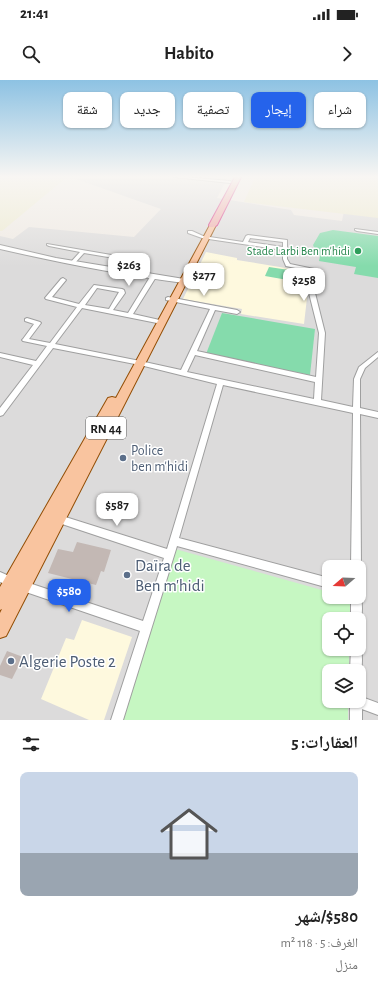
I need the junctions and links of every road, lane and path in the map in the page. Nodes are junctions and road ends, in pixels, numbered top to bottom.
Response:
1 (219, 207) edge
2 (221, 207) edge
3 (210, 225) junction
4 (357, 230) dead end
5 (190, 232) dead end
6 (378, 233) edge
7 (204, 237) junction
8 (245, 243) junction
9 (49, 245) dead end
10 (0, 247) edge
11 (284, 249) junction
12 (292, 250) dead end
13 (84, 251) junction
14 (72, 263) junction
15 (113, 270) junction
16 (153, 277) junction
17 (63, 280) dead end
18 (181, 280) junction
19 (171, 300) junction
20 (80, 306) junction
21 (213, 308) junction
22 (110, 311) junction
23 (237, 312) dead end
24 (130, 315) junction
25 (27, 320) dead end
26 (159, 322) junction
27 (51, 345) junction
28 (193, 352) junction
29 (378, 354) edge
30 (0, 355) edge
31 (137, 362) junction
32 (37, 364) junction
33 (184, 372) junction
34 (320, 380) junction
35 (221, 382) junction
36 (317, 402) junction
37 (357, 410) junction
38 (0, 413) edge
39 (378, 415) edge
40 (58, 519) junction
41 (174, 541) junction
42 (170, 555) junction
43 (356, 560) edge
44 (322, 581) edge
45 (12, 582) edge
46 (0, 602) edge
47 (147, 628) junction
48 (0, 630) edge
49 (378, 709) edge
50 (117, 720) edge
51 (356, 720) edge

1 - 3 highway, RN 44
2 - 3 highway, RN 44
3 - 7 main road, RN 44
4 - 6 street
5 - 7 street
7 - 8 street
7 - 18 main road, RN 44
8 - 11 street
8 - 11 street
9 - 13 street
10 - 14 street
11 - 12 street
11 - 34 street
13 - 14 street
13 - 15 street
14 - 15 street
15 - 16 street
16 - 18 street
16 - 24 street
17 - 20 street
18 - 19 main road, RN 44
19 - 21 street
19 - 26 main road, RN 44
20 - 22 street
20 - 22 street
20 - 27 street
21 - 23 street
21 - 28 street
22 - 24 street
24 - 26 street
25 - 27 street
26 - 31 main road, RN 44
27 - 31 street
27 - 32 street
28 - 33 street
28 - 34 street
29 - 37 street
30 - 32 street
31 - 33 street
31 - 40 main road, RN 44
31 - 45 main road, RN 44
32 - 38 street
33 - 35 street
34 - 36 street
35 - 36 street
35 - 41 street
36 - 37 street
37 - 39 street
37 - 43 street
40 - 42 street
40 - 45 main road, RN 44
41 - 42 street
41 - 44 street
42 - 47 street
45 - 46 main road, RN 44
45 - 47 street
45 - 48 main road, RN 44
47 - 50 street
49 - 51 street

